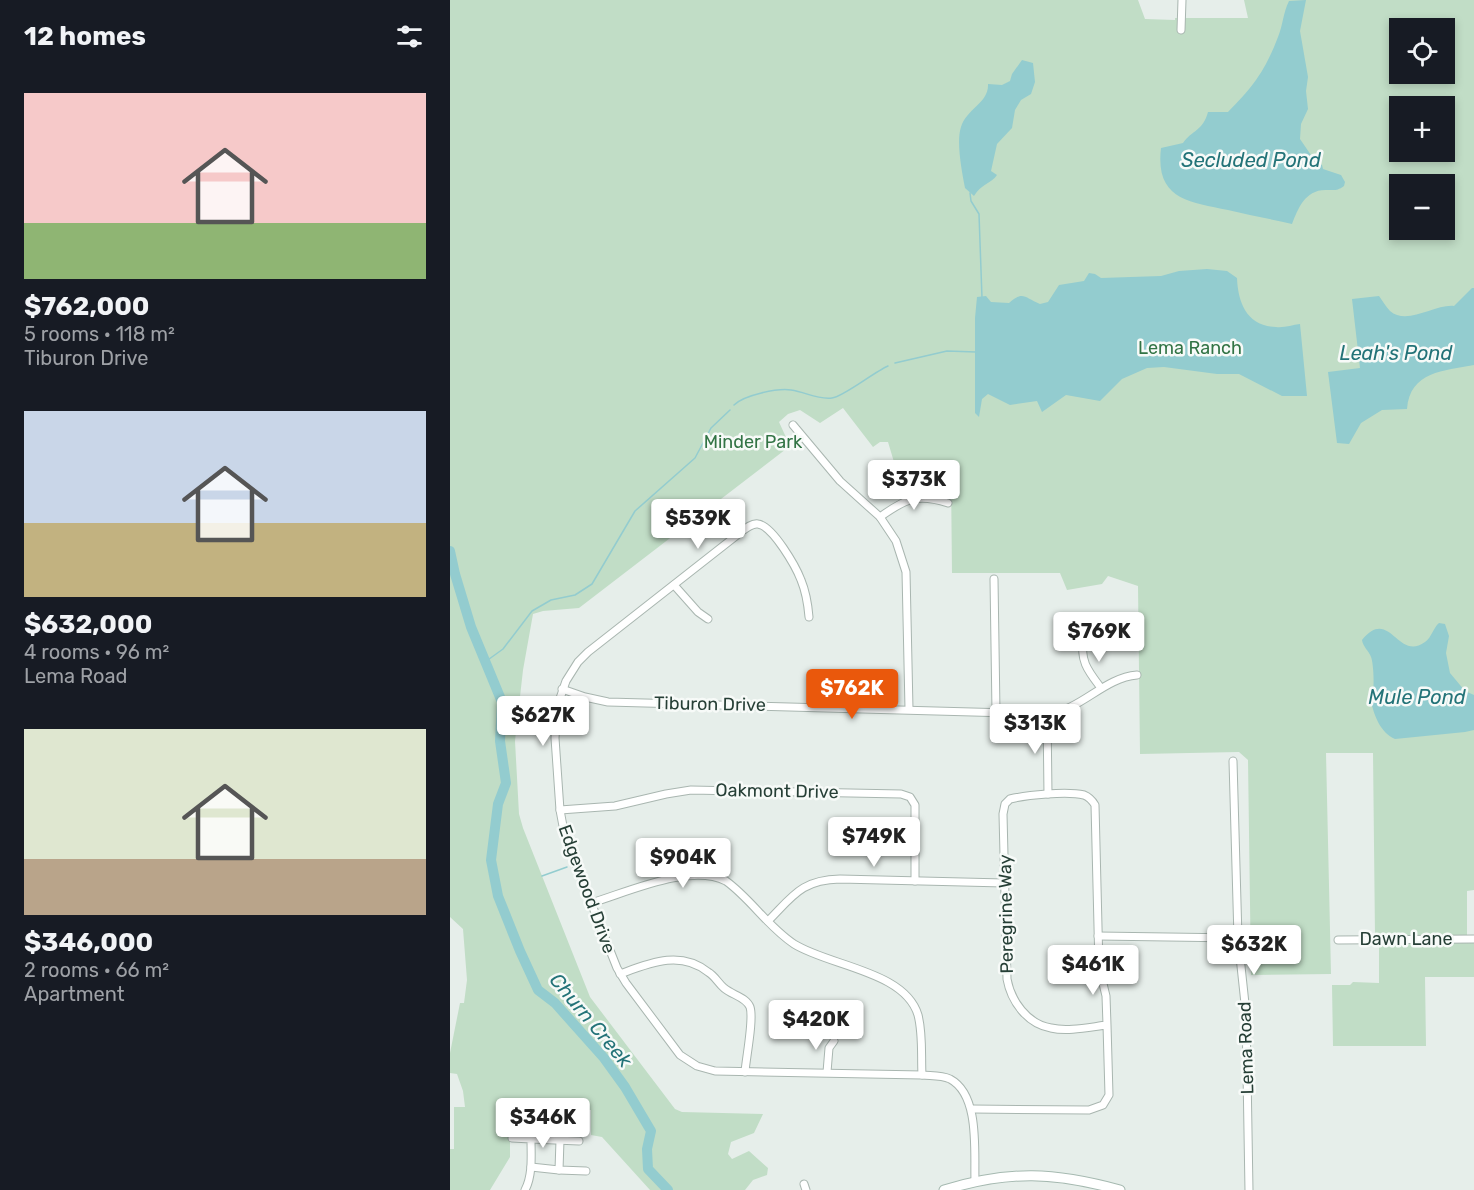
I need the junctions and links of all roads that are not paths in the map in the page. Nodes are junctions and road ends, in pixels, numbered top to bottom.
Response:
1 (1182, 0) edge
2 (1181, 30) dead end
3 (793, 425) dead end
4 (948, 503) dead end
5 (879, 517) junction
6 (994, 579) dead end
7 (674, 585) junction
8 (809, 617) dead end
9 (708, 619) dead end
10 (1084, 639) dead end
11 (1137, 675) dead end
12 (1101, 688) junction
13 (562, 689) junction
14 (909, 709) junction
15 (996, 712) junction
16 (1047, 714) junction
17 (1233, 761) dead end
18 (1048, 794) junction
19 (560, 810) junction
20 (915, 881) junction
21 (1004, 883) junction
22 (591, 903) junction
23 (768, 921) junction
24 (1098, 936) junction
25 (1238, 938) junction
26 (1474, 939) edge
27 (1338, 940) dead end
28 (620, 974) junction
29 (1107, 1025) junction
30 (834, 1041) dead end
31 (745, 1072) junction
32 (827, 1072) junction
33 (922, 1075) junction
34 (972, 1109) junction
35 (512, 1138) dead end
36 (531, 1139) junction
37 (560, 1140) junction
38 (579, 1141) dead end
39 (531, 1167) junction
40 (559, 1170) junction
41 (586, 1171) dead end
42 (975, 1181) junction
43 (525, 1190) edge
44 (944, 1190) edge
45 (1120, 1190) edge
46 (1249, 1190) edge

1 - 2 street
3 - 5 street
4 - 5 street
5 - 14 street
6 - 15 street
7 - 8 street, Edgewood Drive
7 - 9 street
7 - 13 street, Edgewood Drive
10 - 12 street
11 - 12 street, Tiburon Drive
12 - 16 street, Tiburon Drive
13 - 14 street, Tiburon Drive
13 - 19 street, Edgewood Drive
14 - 15 street, Tiburon Drive
15 - 16 street, Tiburon Drive
16 - 18 street
17 - 25 street, Lema Road
18 - 21 street, Peregrine Way
18 - 24 street
19 - 20 street, Oakmont Drive
19 - 22 street, Edgewood Drive
20 - 21 street
20 - 23 street
21 - 29 street, Peregrine Way
22 - 23 street
22 - 28 street, Edgewood Drive
23 - 33 street
24 - 25 street
24 - 29 street
25 - 46 street, Lema Road
26 - 27 street, Dawn Lane
28 - 31 street, Edgewood Drive
28 - 31 street
29 - 34 street
30 - 32 street
31 - 32 street, Edgewood Drive
32 - 33 street, Edgewood Drive
33 - 34 street, Edgewood Drive
34 - 42 street
35 - 36 street
36 - 37 street
36 - 39 street
37 - 38 street
37 - 40 street
39 - 40 street
39 - 43 street
40 - 41 street
42 - 44 main road
42 - 45 main road

